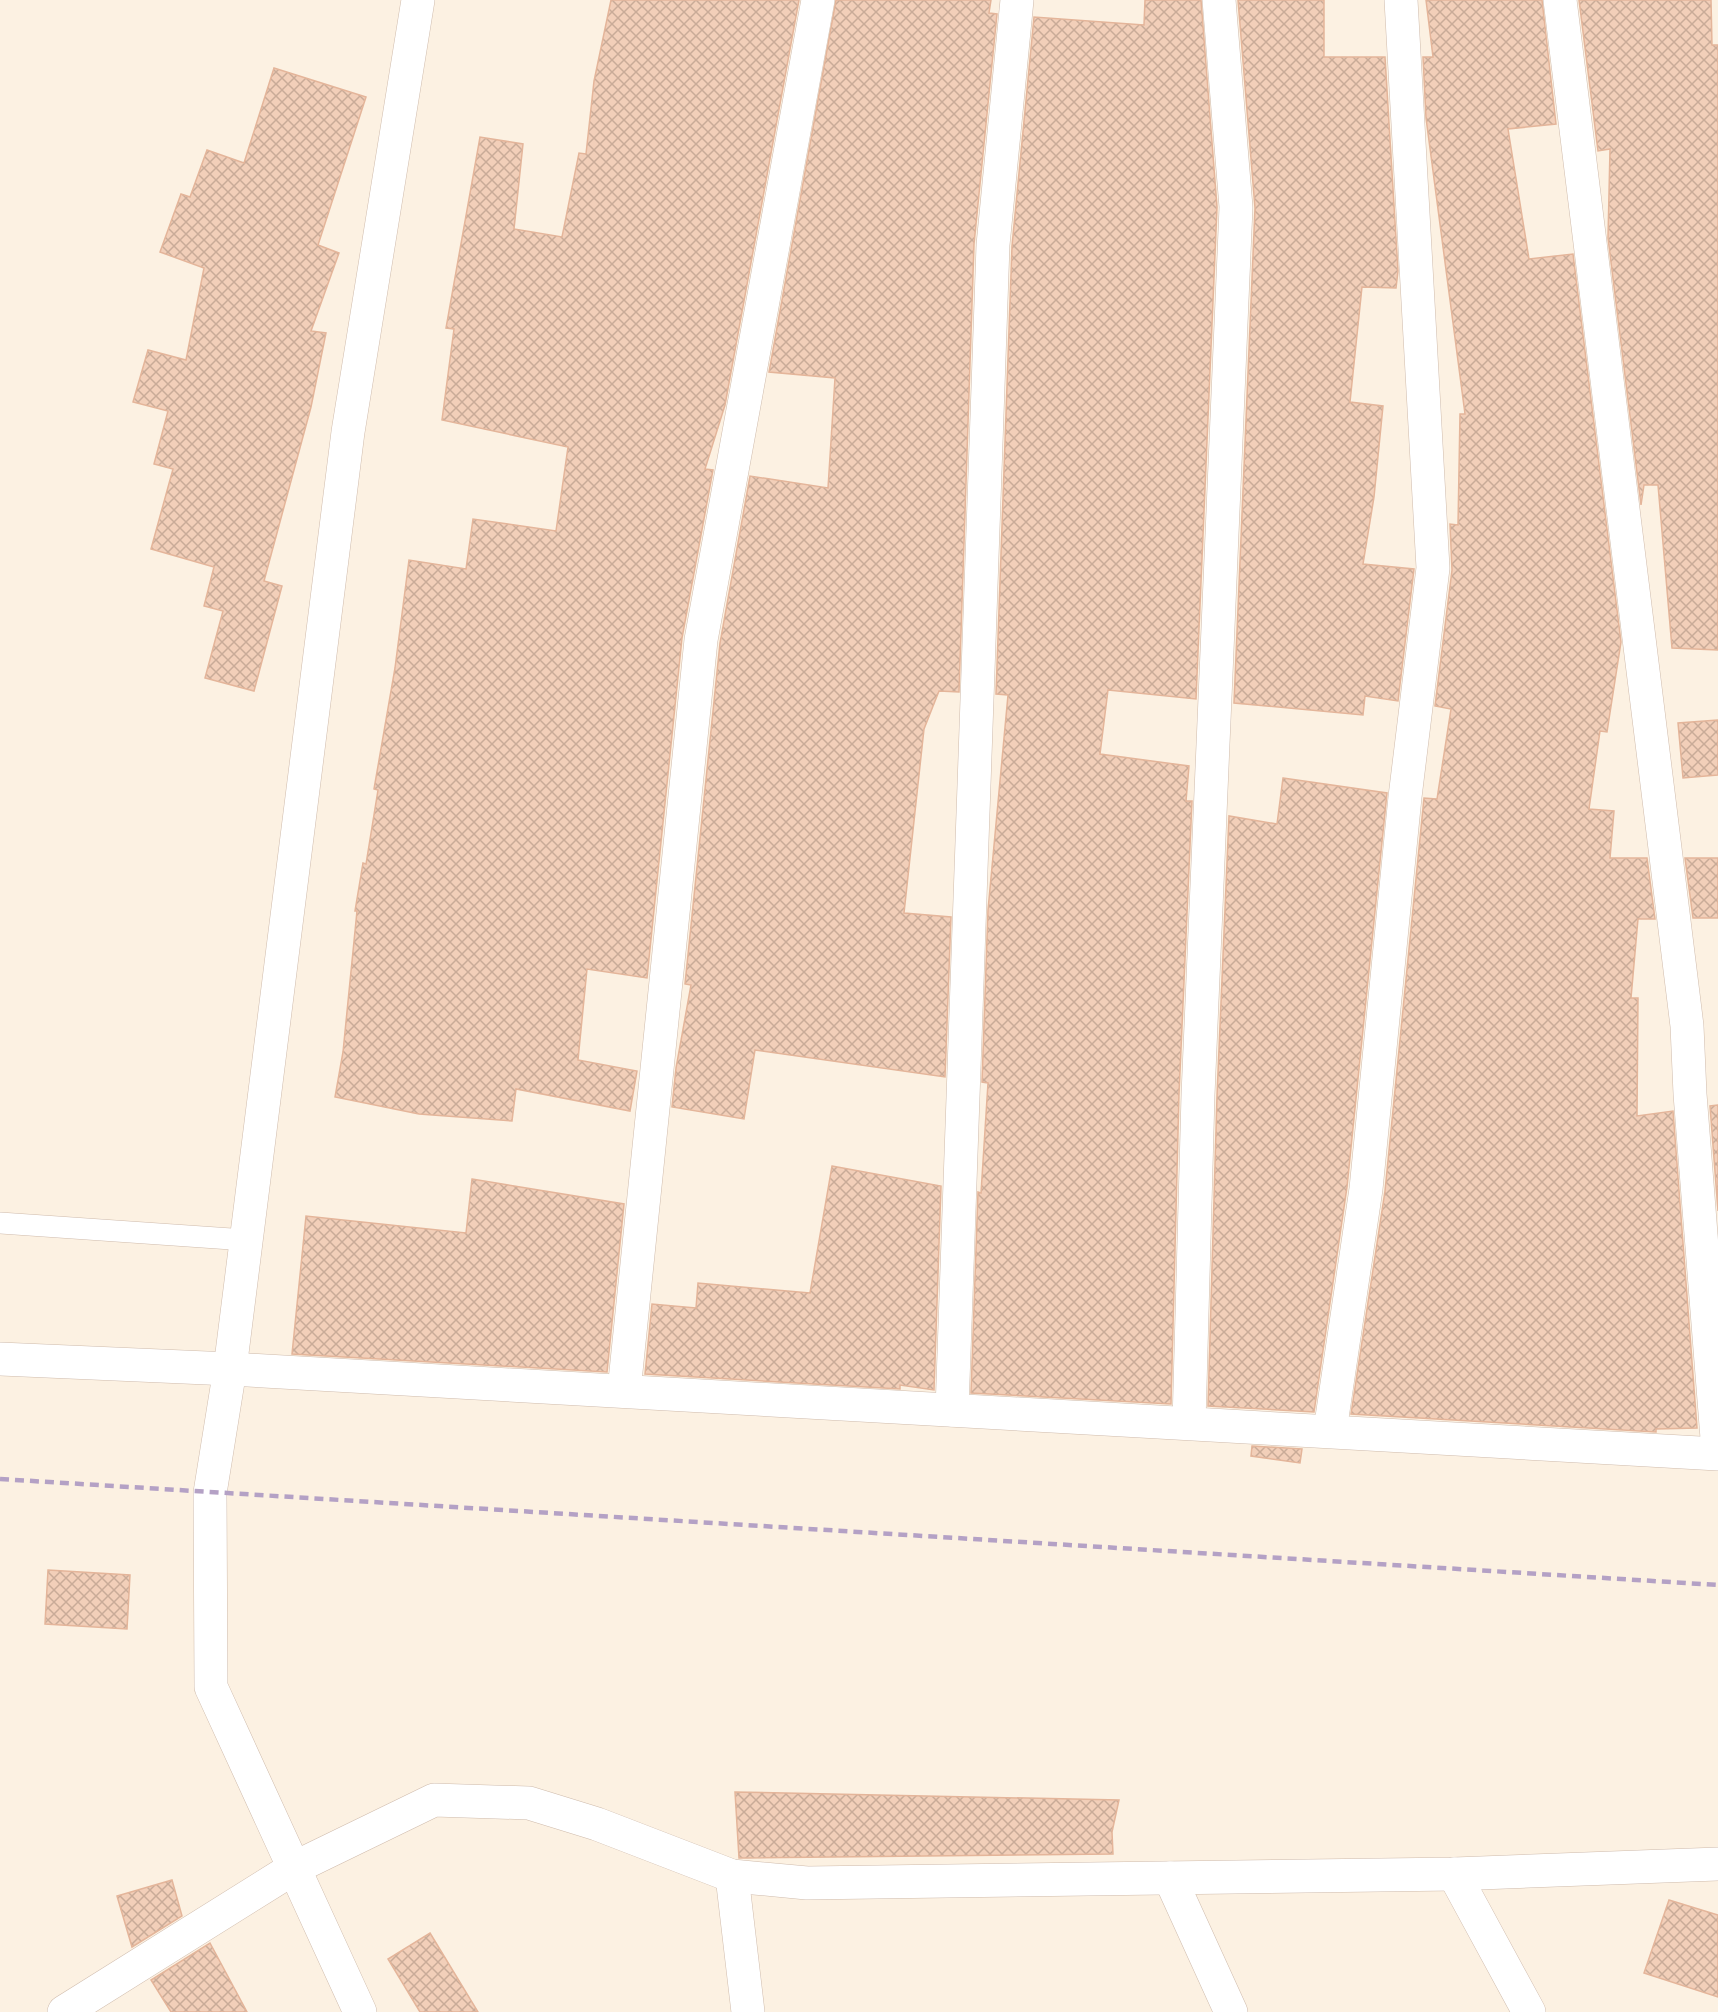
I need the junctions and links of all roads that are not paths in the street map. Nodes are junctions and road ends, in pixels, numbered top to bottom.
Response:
1 (418, 0) edge
2 (818, 0) edge
3 (1017, 0) edge
4 (1219, 0) edge
5 (1401, 0) edge
6 (1560, 0) edge
7 (0, 1223) edge
8 (246, 1239) junction
9 (0, 1359) edge
10 (230, 1368) junction
11 (624, 1391) junction
12 (952, 1410) junction
13 (1189, 1423) junction
14 (1330, 1431) junction
15 (1718, 1452) edge
16 (1718, 1864) edge
17 (294, 1868) junction
18 (1454, 1874) junction
19 (732, 1876) junction
20 (1170, 1878) junction
21 (64, 2012) edge
22 (360, 2012) edge
23 (748, 2012) edge
24 (1230, 2012) edge
25 (1528, 2012) edge

1 - 8 street
2 - 11 street
3 - 12 street
4 - 13 street
5 - 14 street
6 - 15 street
7 - 8 lane
8 - 10 street
9 - 10 street
10 - 11 street
10 - 17 street
11 - 12 street
12 - 13 street
13 - 14 street
14 - 15 street
16 - 18 street
17 - 19 street
17 - 21 street
17 - 22 street
18 - 20 street
18 - 25 street
19 - 20 street
19 - 23 street
20 - 24 street

